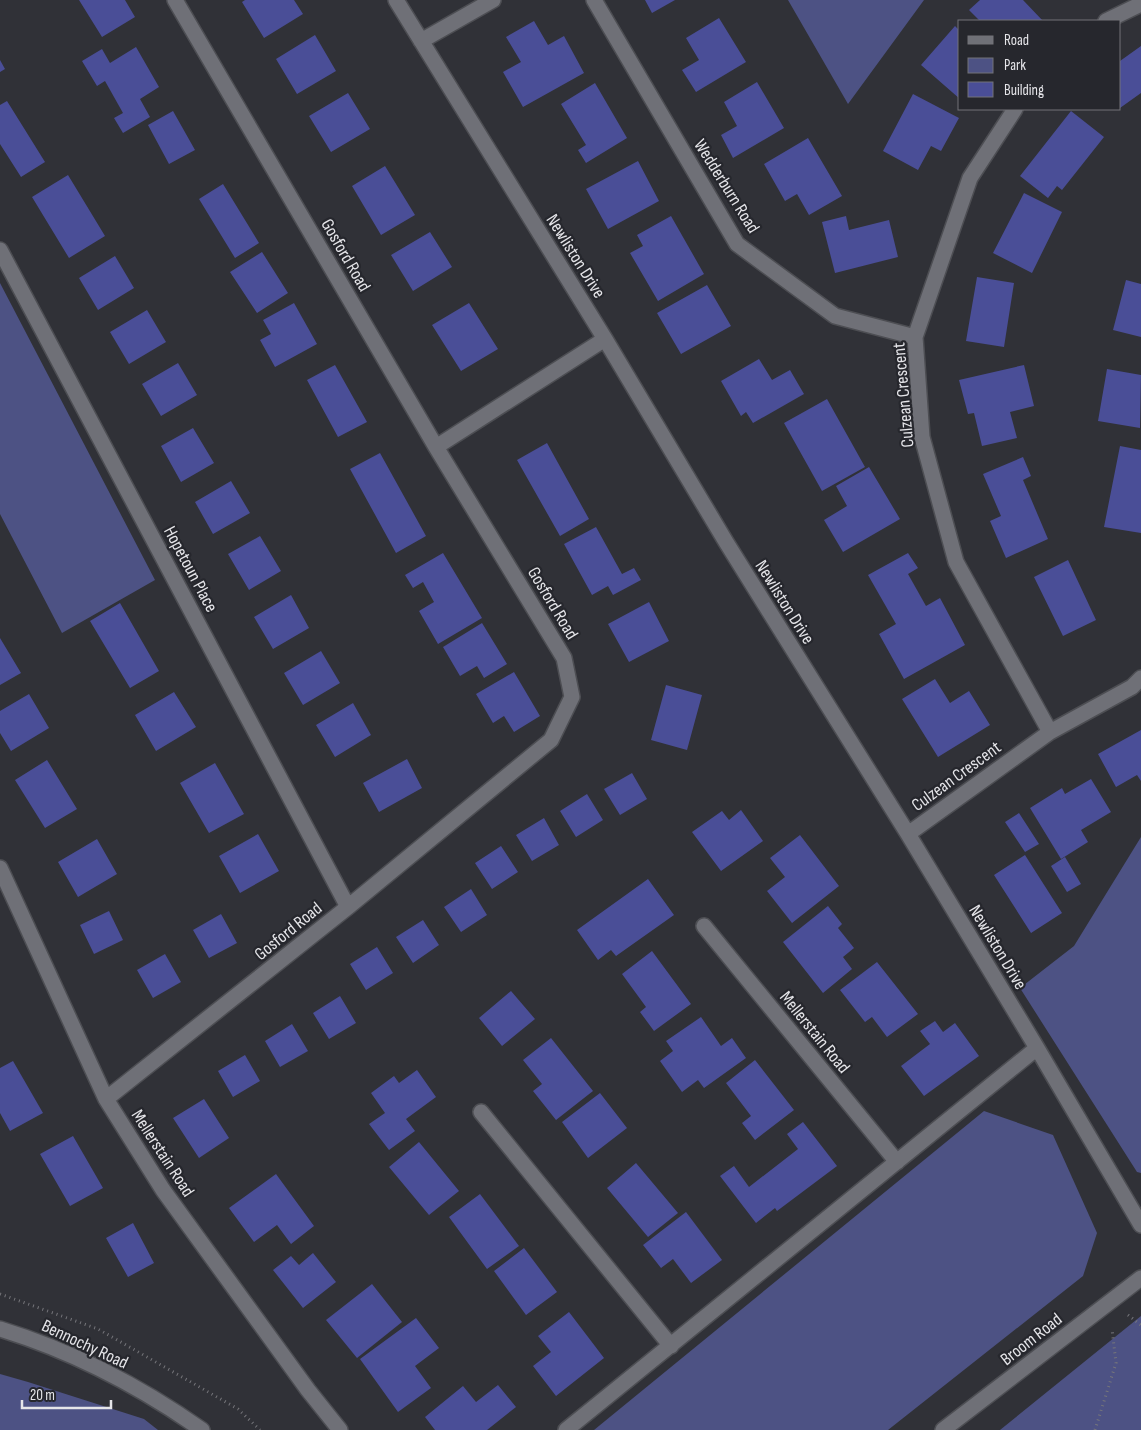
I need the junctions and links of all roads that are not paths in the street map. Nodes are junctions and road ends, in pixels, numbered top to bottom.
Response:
1 (175, 0) edge
2 (396, 0) edge
3 (493, 0) edge
4 (594, 0) edge
5 (1141, 4) edge
6 (1108, 20) edge
7 (421, 41) junction
8 (1014, 110) edge
9 (0, 250) edge
10 (915, 337) junction
11 (606, 339) junction
12 (436, 447) junction
13 (1141, 678) edge
14 (1050, 732) junction
15 (908, 834) junction
16 (0, 868) edge
17 (348, 907) junction
18 (704, 926) dead end
19 (1037, 1048) junction
20 (106, 1099) junction
21 (481, 1112) dead end
22 (897, 1162) junction
23 (1141, 1225) edge
24 (1141, 1278) edge
25 (0, 1329) edge
26 (671, 1346) junction
27 (202, 1430) edge
28 (340, 1430) edge
29 (566, 1430) edge
30 (943, 1430) edge

1 - 12 street, Gosford Road
2 - 7 street, Newliston Drive
3 - 7 street
4 - 10 street, Wedderburn Road
5 - 6 street
7 - 11 street, Newliston Drive
8 - 10 street, Culzean Crescent
9 - 17 street, Hopetoun Place
10 - 14 street, Culzean Crescent
11 - 12 street
11 - 15 street, Newliston Drive
12 - 17 street, Gosford Road
13 - 14 street, Culzean Crescent
14 - 15 street, Culzean Crescent
15 - 19 street, Newliston Drive
16 - 20 street, Mellerstain Road
17 - 20 street, Gosford Road
18 - 22 street, Mellerstain Road
19 - 22 street
19 - 23 street, Newliston Drive
20 - 28 street, Mellerstain Road
21 - 26 street
22 - 26 street
24 - 30 street, Broom Road
25 - 27 street, Bennochy Road
26 - 29 street

